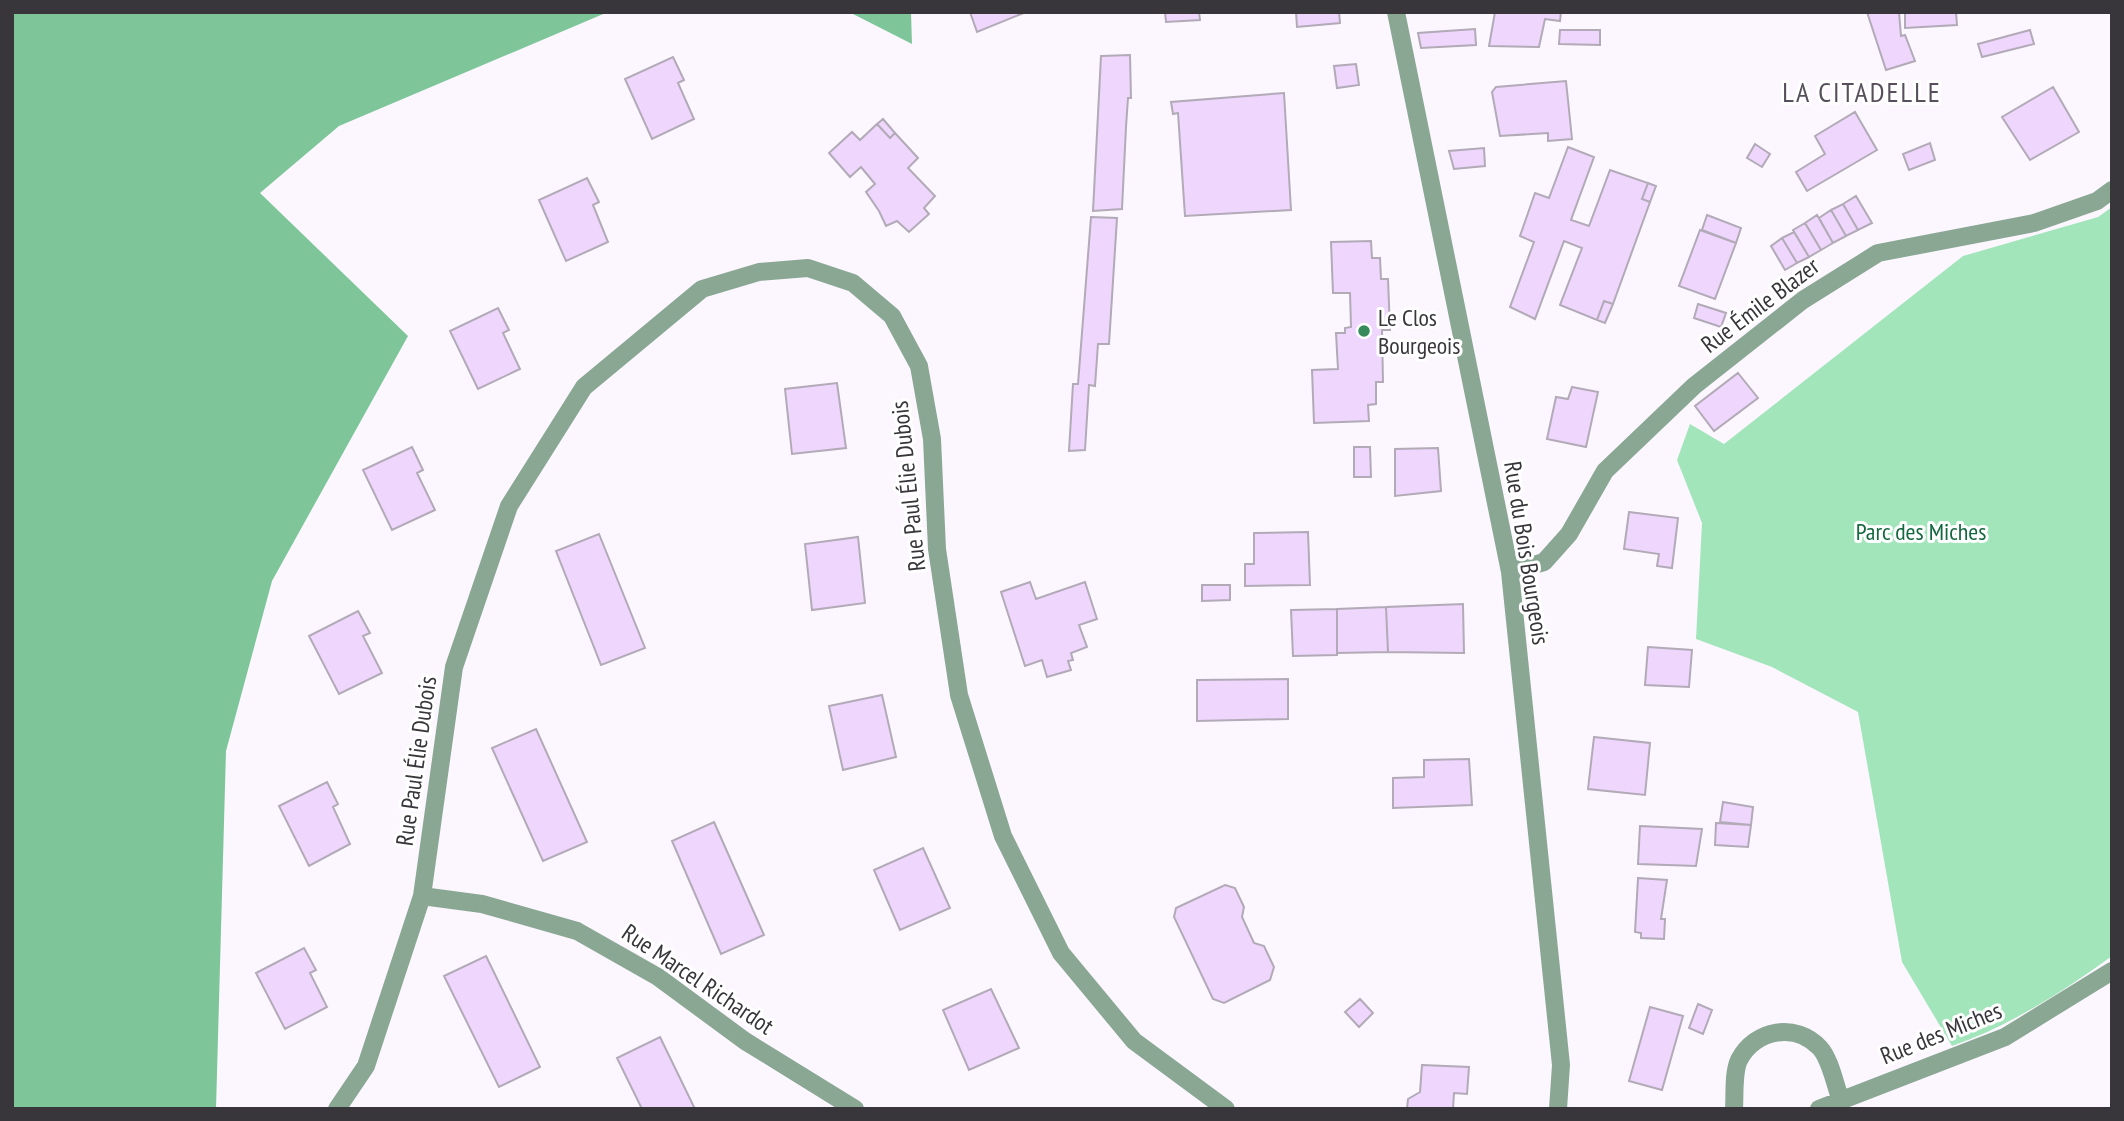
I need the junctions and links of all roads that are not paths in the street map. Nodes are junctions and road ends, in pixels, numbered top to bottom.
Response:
1 (1396, 12) edge
2 (2112, 190) edge
3 (1510, 572) junction
4 (422, 896) junction
5 (2112, 971) edge
6 (1840, 1098) junction
7 (337, 1109) edge
8 (855, 1109) edge
9 (1226, 1109) edge
10 (1558, 1109) edge
11 (1734, 1109) edge
12 (1819, 1109) edge

1 - 3 street, Rue du Bois Bourgeois
2 - 3 street, Rue Émile Blazer
3 - 10 street, Rue du Bois Bourgeois
4 - 7 street, Rue Paul Élie Dubois
4 - 8 street, Rue Marcel Richardot
4 - 9 street, Rue Paul Élie Dubois
5 - 6 street, Rue des Miches
6 - 11 street
6 - 12 street, Rue des Miches

